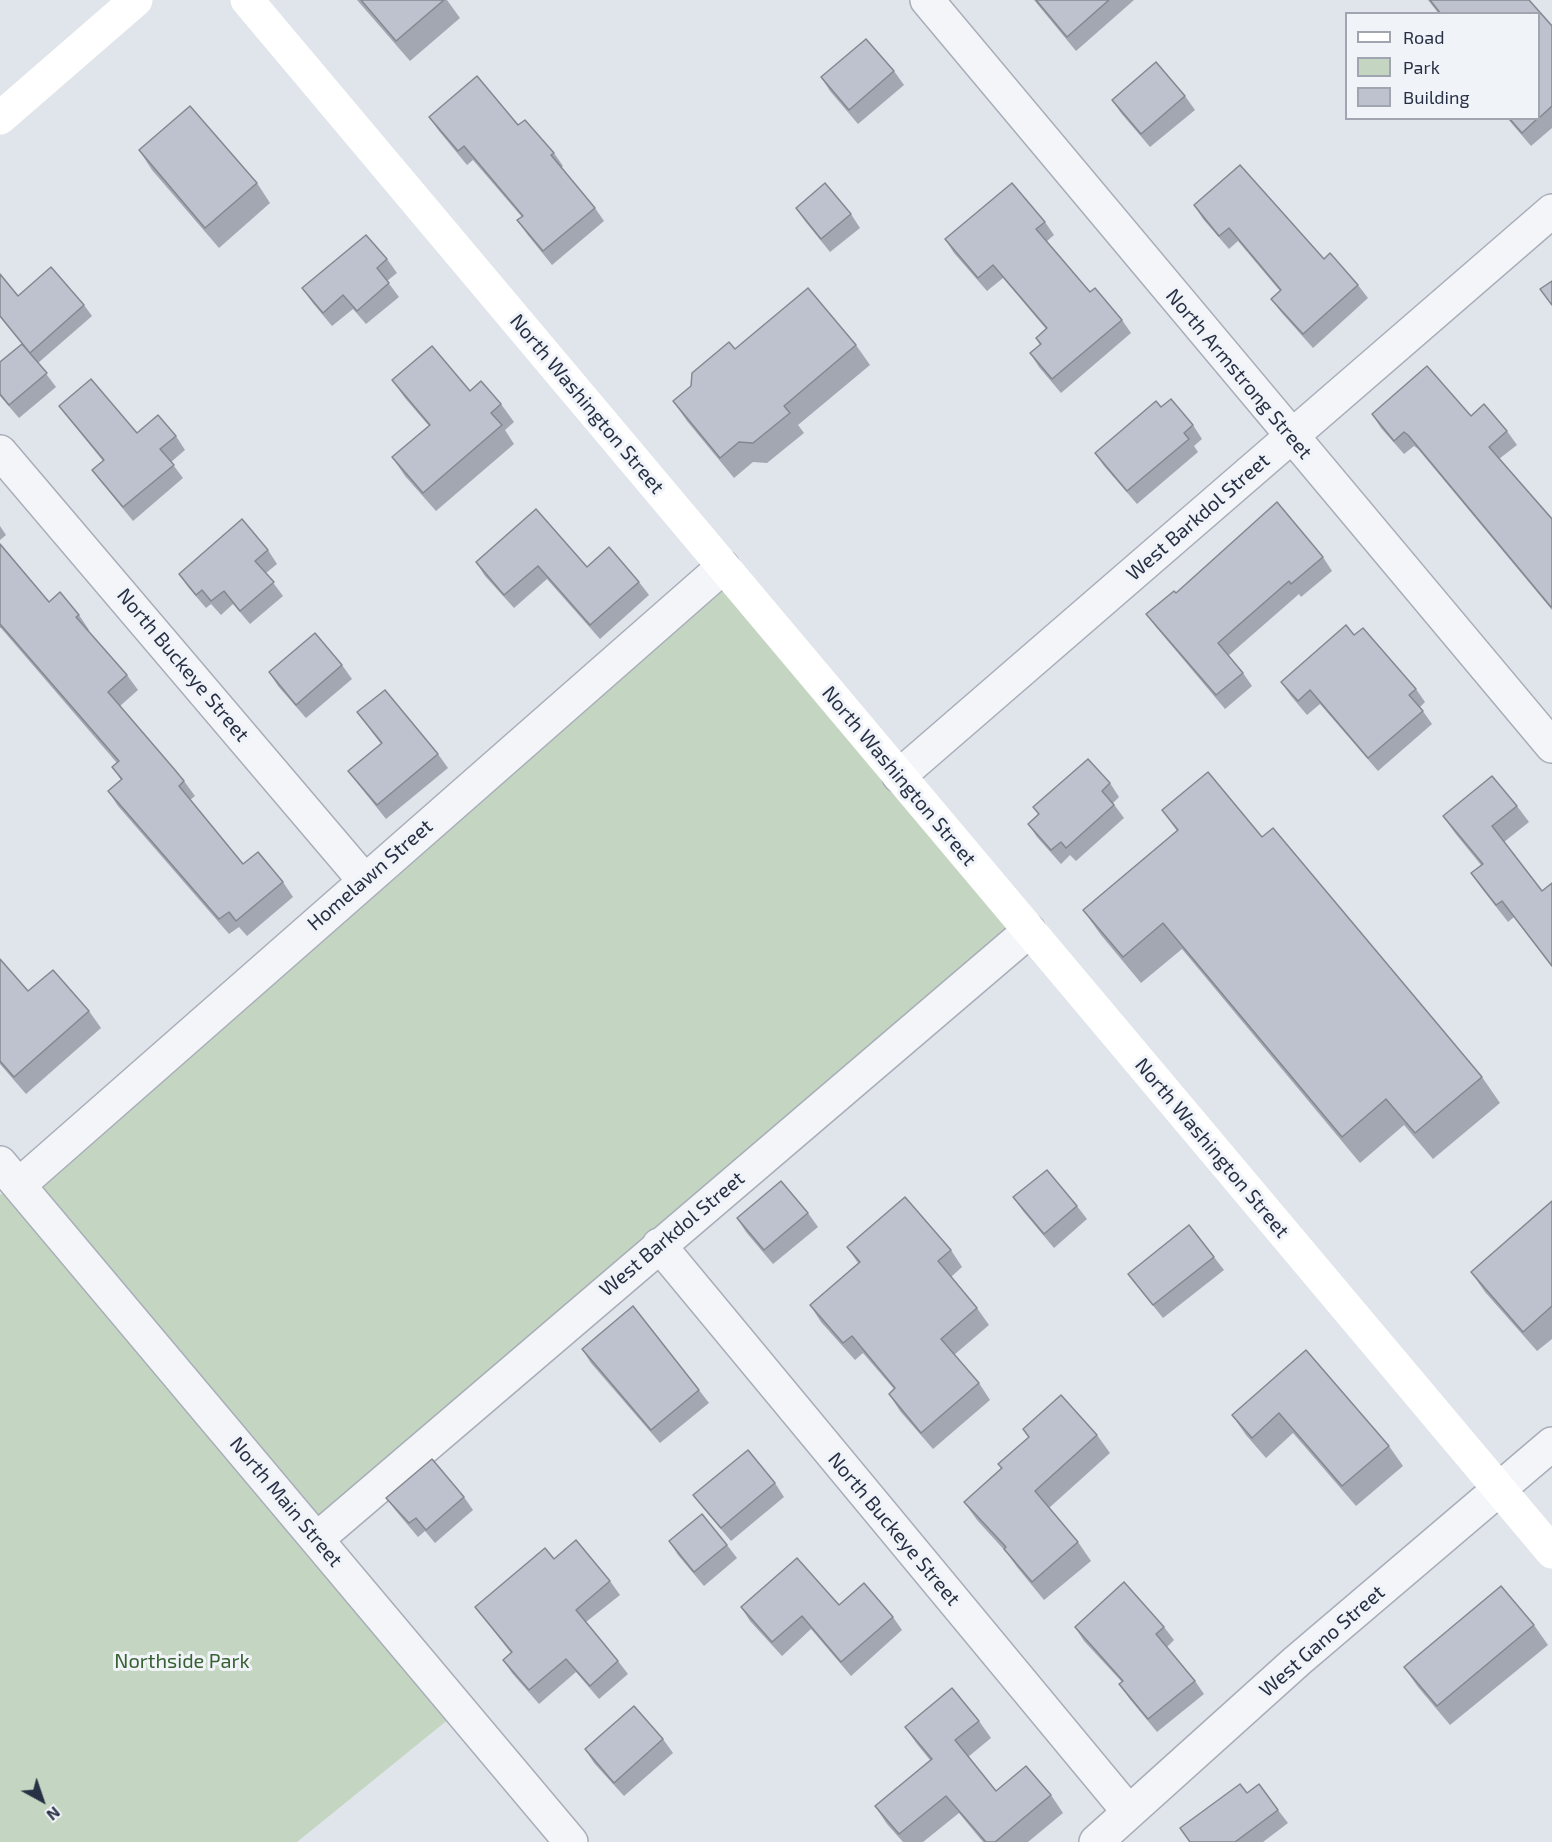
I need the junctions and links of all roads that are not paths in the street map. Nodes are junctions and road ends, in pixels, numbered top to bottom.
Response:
1 (136, 0) edge
2 (247, 0) edge
3 (927, 0) edge
4 (0, 118) edge
5 (1552, 211) edge
6 (1291, 436) junction
7 (0, 452) edge
8 (723, 567) junction
9 (1552, 746) edge
10 (899, 776) junction
11 (364, 880) junction
12 (1029, 931) junction
13 (9, 1174) edge
14 (659, 1245) junction
15 (1552, 1444) edge
16 (1500, 1490) junction
17 (317, 1539) junction
18 (1552, 1552) edge
19 (1112, 1832) edge
20 (571, 1842) edge

1 - 4 main road
2 - 8 main road, North Washington Street
3 - 6 street, North Armstrong Street
5 - 6 street, West Barkdol Street
6 - 9 street, North Armstrong Street
6 - 10 street, West Barkdol Street
7 - 11 street, North Buckeye Street
8 - 10 main road, North Washington Street
8 - 11 street, Homelawn Street
10 - 12 main road, North Washington Street
11 - 13 street, Homelawn Street
12 - 14 street, West Barkdol Street
12 - 16 main road, North Washington Street
13 - 17 street, North Main Street
14 - 17 street, West Barkdol Street
14 - 19 street, North Buckeye Street
15 - 16 street, West Gano Street
16 - 18 main road, North Washington Street
16 - 19 street, West Gano Street
17 - 20 street, North Main Street

